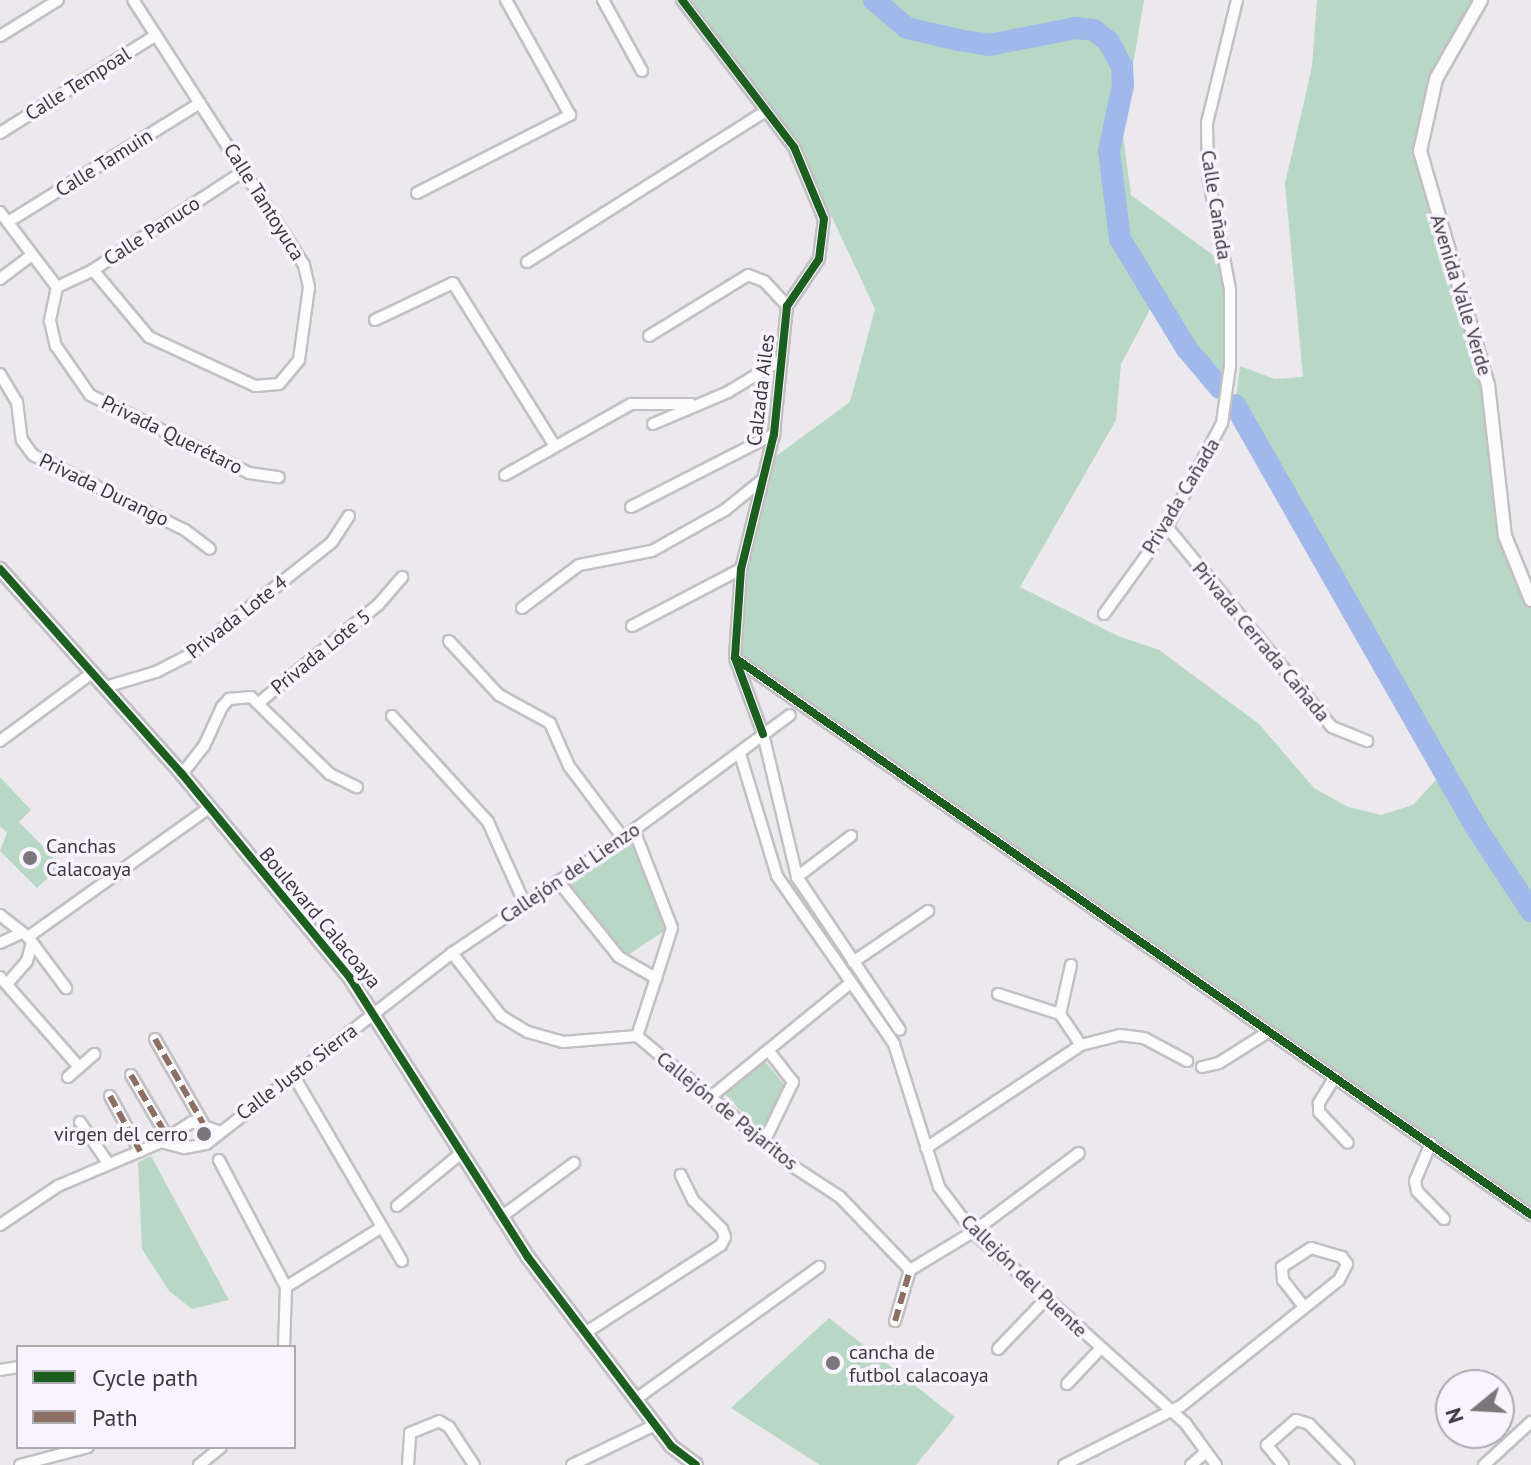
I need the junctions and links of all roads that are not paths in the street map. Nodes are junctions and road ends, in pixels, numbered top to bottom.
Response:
1 (58, 0) edge
2 (133, 0) edge
3 (506, 0) edge
4 (603, 0) edge
5 (682, 0) edge
6 (1237, 0) edge
7 (1481, 0) edge
8 (156, 35) junction
9 (0, 36) edge
10 (642, 71) dead end
11 (200, 103) junction
12 (766, 111) junction
13 (0, 133) edge
14 (245, 170) junction
15 (417, 193) dead end
16 (0, 212) edge
17 (8, 222) junction
18 (32, 255) junction
19 (527, 262) dead end
20 (93, 270) junction
21 (0, 279) edge
22 (57, 287) junction
23 (787, 306) junction
24 (375, 320) dead end
25 (649, 336) dead end
26 (781, 360) junction
27 (1230, 366) joint
28 (0, 374) edge
29 (691, 404) junction
30 (653, 424) dead end
31 (774, 434) junction
32 (555, 446) junction
33 (505, 475) dead end
34 (279, 477) dead end
35 (761, 481) junction
36 (631, 507) dead end
37 (349, 516) dead end
38 (1167, 527) junction
39 (210, 549) dead end
40 (0, 569) edge
41 (741, 569) junction
42 (402, 577) dead end
43 (1531, 600) edge
44 (522, 608) dead end
45 (1104, 614) dead end
46 (632, 626) dead end
47 (449, 641) dead end
48 (735, 658) junction
49 (92, 673) junction
50 (105, 687) junction
51 (261, 701) junction
52 (790, 715) dead end
53 (392, 716) dead end
54 (763, 734) junction
55 (0, 741) edge
56 (1367, 741) dead end
57 (740, 754) junction
58 (182, 774) junction
59 (357, 787) dead end
60 (209, 808) junction
61 (634, 830) junction
62 (851, 836) dead end
63 (623, 838) junction
64 (797, 877) junction
65 (558, 881) junction
66 (524, 902) junction
67 (928, 911) dead end
68 (0, 915) edge
69 (26, 939) junction
70 (0, 943) edge
71 (452, 953) junction
72 (853, 962) junction
73 (1071, 965) dead end
74 (656, 978) junction
75 (3, 981) edge
76 (848, 985) junction
77 (66, 988) dead end
78 (998, 994) dead end
79 (376, 1012) junction
80 (1060, 1014) junction
81 (900, 1030) dead end
82 (1268, 1032) junction
83 (637, 1036) junction
84 (155, 1039) dead end
85 (1081, 1045) junction
86 (769, 1051) junction
87 (94, 1054) dead end
88 (1187, 1061) dead end
89 (79, 1067) junction
90 (1202, 1067) dead end
91 (131, 1075) dead end
92 (68, 1077) dead end
93 (1335, 1077) junction
94 (295, 1078) junction
95 (713, 1095) junction
96 (110, 1096) dead end
97 (80, 1122) dead end
98 (203, 1123) junction
99 (218, 1131) junction
100 (164, 1139) junction
101 (764, 1142) junction
102 (1348, 1143) dead end
103 (1431, 1143) junction
104 (926, 1148) junction
105 (140, 1151) junction
106 (1079, 1153) dead end
107 (459, 1155) junction
108 (219, 1160) dead end
109 (108, 1163) junction
110 (574, 1163) dead end
111 (681, 1175) dead end
112 (397, 1206) dead end
113 (1531, 1215) edge
114 (501, 1217) junction
115 (1444, 1219) dead end
116 (0, 1225) edge
117 (382, 1227) junction
118 (973, 1232) junction
119 (402, 1261) dead end
120 (819, 1267) dead end
121 (910, 1270) junction
122 (286, 1287) junction
123 (1044, 1301) junction
124 (1303, 1306) junction
125 (895, 1321) dead end
126 (585, 1333) junction
127 (284, 1345) edge
128 (998, 1349) dead end
129 (1100, 1349) junction
130 (1067, 1384) dead end
131 (636, 1399) junction
132 (1170, 1410) junction
133 (1531, 1422) edge
134 (655, 1425) junction
135 (81, 1449) edge
136 (219, 1449) edge
137 (1210, 1460) edge
138 (20, 1465) edge
139 (199, 1465) edge
140 (408, 1465) edge
141 (474, 1465) edge
142 (572, 1465) edge
143 (696, 1465) edge
144 (1064, 1465) edge
145 (1191, 1465) edge
146 (1283, 1465) edge
147 (1349, 1465) edge
148 (1484, 1465) edge

1 - 9 street
2 - 8 street, Calle Tantoyuca
3 - 15 street
4 - 10 street
5 - 12 street, Calzada Ailes
6 - 27 street, Calle Cañada
7 - 43 street, Avenida Valle Verde
8 - 11 street, Calle Tantoyuca
8 - 13 street, Calle Tempoal
11 - 14 street, Calle Tantoyuca
11 - 17 street, Calle Tamuin
12 - 19 street
12 - 23 street, Calzada Ailes
14 - 20 street, Calle Panuco
14 - 20 street, Calle Tantoyuca
16 - 17 street
17 - 18 street
18 - 21 street
18 - 22 street
20 - 22 street, Calle Panuco
22 - 34 street, Privada Querétaro
23 - 25 street
23 - 26 street, Calzada Ailes
24 - 32 street
26 - 29 street
26 - 31 street, Calzada Ailes
27 - 38 street, Privada Cañada
28 - 39 street, Privada Durango
29 - 30 street
29 - 32 street
31 - 35 street, Calzada Ailes
31 - 36 street
32 - 33 street
35 - 41 street, Calzada Ailes
35 - 44 street
37 - 50 street, Privada Lote 4
38 - 45 street, Privada Cañada
38 - 56 street, Privada Cerrada Cañada
40 - 49 street, Boulevard Calacoaya
41 - 46 street
41 - 48 street, Calzada Ailes
42 - 51 street, Privada Lote 5
47 - 63 street
48 - 54 street, Calzada Ailes
48 - 82 street
49 - 50 street, Boulevard Calacoaya
49 - 55 street
50 - 58 street, Boulevard Calacoaya
51 - 58 street
51 - 59 street, Privada Lote 5
52 - 54 street, Callejón del Lienzo
53 - 66 street
54 - 57 street, Callejón del Lienzo
54 - 64 street, Calzada Ailes
57 - 61 street, Callejón del Lienzo
57 - 76 street, Callejón del Puente
58 - 60 street, Boulevard Calacoaya
60 - 69 street
60 - 79 street, Boulevard Calacoaya
61 - 63 street, Callejón del Lienzo
61 - 74 street
62 - 64 street
63 - 65 street, Callejón del Lienzo
64 - 72 street
65 - 66 street, Callejón del Lienzo
65 - 74 street
66 - 71 street, Callejón del Lienzo
67 - 72 street
68 - 69 street
69 - 70 street
69 - 75 street
69 - 77 street
71 - 79 street, Callejón del Lienzo
71 - 83 street, Callejón de Pajaritos
72 - 81 street
73 - 80 street
74 - 83 street
75 - 89 street
76 - 86 street
76 - 104 street, Callejón del Puente
78 - 80 street
79 - 94 street, Calle Justo Sierra
79 - 107 street, Boulevard Calacoaya
80 - 85 street
82 - 90 street
82 - 93 street
83 - 95 street, Callejón de Pajaritos
84 - 98 street
85 - 88 street
85 - 104 street
86 - 95 street
86 - 101 street
87 - 89 street
89 - 92 street
91 - 100 street
93 - 102 street
93 - 103 street
94 - 99 street, Calle Justo Sierra
94 - 117 street
95 - 101 street, Callejón de Pajaritos
96 - 105 street
97 - 109 street
98 - 99 street, Calle Justo Sierra
98 - 100 street, Calle Justo Sierra
99 - 100 street, Calle Justo Sierra
100 - 105 street, Calle Justo Sierra
101 - 121 street, Callejón de Pajaritos
103 - 113 street
103 - 115 street
104 - 118 street, Callejón del Puente
105 - 109 street, Calle Justo Sierra
106 - 118 street
107 - 112 street
107 - 114 street, Boulevard Calacoaya
108 - 122 street
109 - 116 street, Calle Justo Sierra
110 - 114 street
111 - 126 street
114 - 126 street, Boulevard Calacoaya
117 - 119 street
117 - 122 street
118 - 121 street
118 - 123 street, Callejón del Puente
120 - 131 street
121 - 125 street
122 - 127 street
123 - 128 street
123 - 129 street, Callejón del Puente
124 - 124 street
124 - 132 street
126 - 131 street, Boulevard Calacoaya
129 - 130 street
129 - 132 street, Callejón del Puente
131 - 134 street, Boulevard Calacoaya
132 - 137 street, Callejón del Puente
132 - 144 street
133 - 148 street
134 - 142 street
134 - 143 street, Boulevard Calacoaya
135 - 138 street
136 - 139 street
137 - 145 street
140 - 141 street
146 - 147 street

